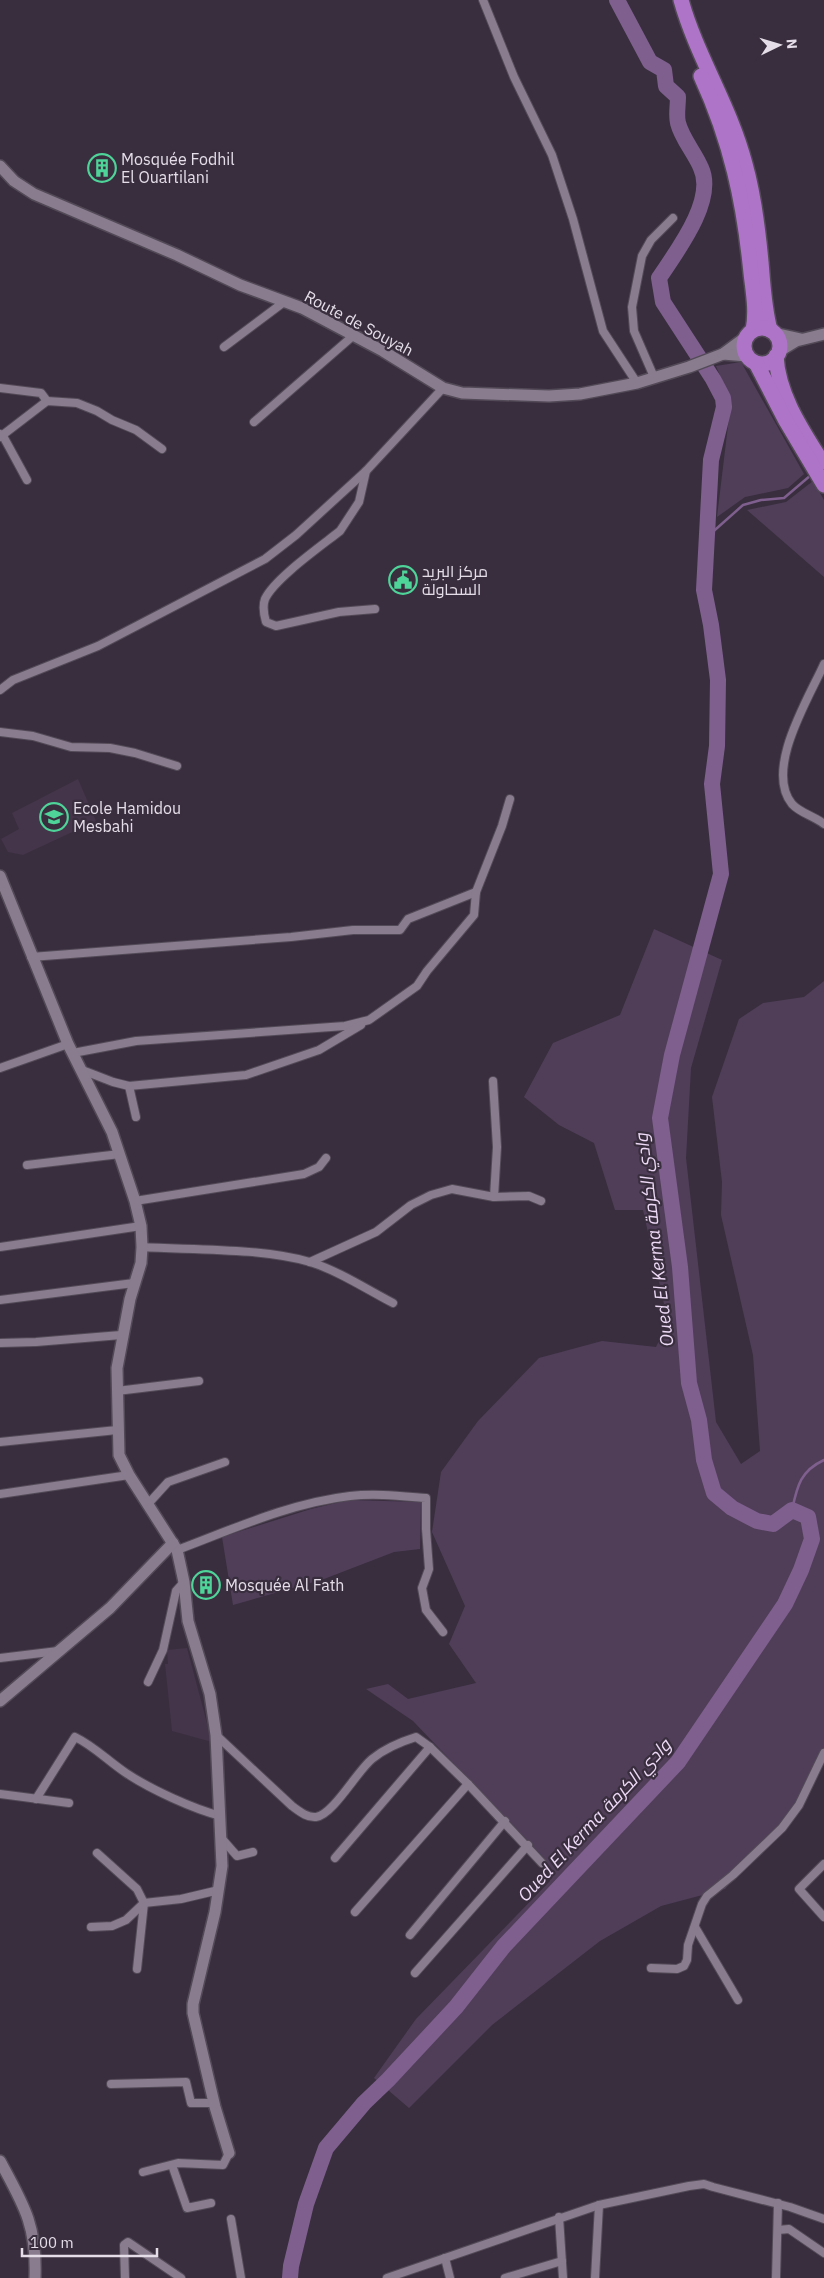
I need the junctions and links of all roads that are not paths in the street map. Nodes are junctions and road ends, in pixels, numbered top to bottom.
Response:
1 (483, 0) edge
2 (672, 0) edge
3 (681, 0) edge
4 (0, 169) edge
5 (673, 218) dead end
6 (284, 302) junction
7 (772, 332) junction
8 (750, 334) junction
9 (824, 334) edge
10 (354, 335) junction
11 (802, 339) junction
12 (224, 347) dead end
13 (723, 354) junction
14 (777, 354) junction
15 (751, 360) junction
16 (654, 377) junction
17 (637, 383) junction
18 (0, 388) edge
19 (443, 388) junction
20 (47, 401) junction
21 (254, 422) dead end
22 (1, 436) edge
23 (162, 449) dead end
24 (807, 449) junction
25 (366, 471) junction
26 (823, 477) edge
27 (27, 480) dead end
28 (375, 609) dead end
29 (824, 664) edge
30 (0, 690) edge
31 (0, 732) edge
32 (177, 766) dead end
33 (510, 799) dead end
34 (824, 824) edge
35 (0, 876) edge
36 (476, 892) junction
37 (31, 957) junction
38 (369, 1020) junction
39 (71, 1048) junction
40 (0, 1068) edge
41 (82, 1070) junction
42 (493, 1081) dead end
43 (130, 1086) junction
44 (136, 1117) dead end
45 (120, 1154) junction
46 (326, 1158) dead end
47 (27, 1165) dead end
48 (494, 1197) junction
49 (136, 1201) junction
50 (541, 1201) dead end
51 (140, 1226) junction
52 (0, 1247) edge
53 (142, 1247) junction
54 (310, 1262) junction
55 (134, 1284) junction
56 (0, 1300) edge
57 (393, 1303) dead end
58 (121, 1335) junction
59 (0, 1343) edge
60 (199, 1381) dead end
61 (117, 1391) junction
62 (117, 1430) junction
63 (0, 1442) edge
64 (226, 1462) dead end
65 (129, 1475) junction
66 (0, 1494) edge
67 (148, 1504) junction
68 (175, 1546) junction
69 (184, 1582) junction
70 (443, 1632) dead end
71 (60, 1651) junction
72 (0, 1658) edge
73 (148, 1682) dead end
74 (0, 1701) edge
75 (216, 1736) junction
76 (430, 1747) junction
77 (824, 1753) edge
78 (468, 1784) junction
79 (0, 1794) edge
80 (36, 1798) junction
81 (69, 1803) dead end
82 (221, 1816) junction
83 (505, 1821) junction
84 (222, 1840) junction
85 (528, 1845) junction
86 (253, 1852) dead end
87 (97, 1853) dead end
88 (336, 1858) dead end
89 (542, 1863) dead end
90 (824, 1864) edge
91 (219, 1890) junction
92 (144, 1903) junction
93 (355, 1912) dead end
94 (824, 1917) edge
95 (91, 1927) dead end
96 (695, 1927) junction
97 (410, 1935) dead end
98 (651, 1968) dead end
99 (137, 1969) dead end
100 (415, 1973) dead end
101 (738, 2000) dead end
102 (111, 2084) dead end
103 (214, 2103) junction
104 (229, 2153) joint
105 (0, 2161) edge
106 (172, 2165) junction
107 (143, 2172) dead end
108 (211, 2203) dead end
109 (778, 2203) junction
110 (599, 2205) junction
111 (559, 2217) junction
112 (231, 2219) dead end
113 (824, 2219) edge
114 (778, 2230) junction
115 (824, 2254) edge
116 (445, 2258) junction
117 (562, 2261) junction
118 (35, 2278) edge
119 (125, 2278) edge
120 (182, 2278) edge
121 (241, 2278) edge
122 (387, 2278) edge
123 (450, 2278) edge
124 (505, 2278) edge
125 (563, 2278) edge
126 (595, 2278) edge
127 (776, 2278) edge

1 - 17 street
2 - 8 highway
3 - 7 highway
4 - 6 street, Route de Souyah
5 - 16 street
6 - 10 street, Route de Souyah
6 - 12 street
7 - 8 highway
7 - 11 street
7 - 14 highway
8 - 13 street, Route de Souyah
8 - 15 highway
9 - 11 street
10 - 19 street, Route de Souyah
10 - 21 street
11 - 14 street
13 - 15 street, Route de Souyah
13 - 16 street, Route de Souyah
14 - 15 highway
14 - 24 highway
15 - 24 highway
16 - 17 street, Route de Souyah
17 - 19 street, Route de Souyah
18 - 20 street
19 - 25 street
20 - 22 street
20 - 23 street
22 - 27 street
24 - 26 highway
25 - 28 street
25 - 30 street
29 - 34 street
31 - 32 street
33 - 36 street
35 - 37 street
36 - 37 street
36 - 38 street
37 - 39 street
38 - 39 street
38 - 43 street
39 - 40 street
39 - 41 street
41 - 43 street
41 - 45 street
42 - 48 street
43 - 44 street
45 - 47 street
45 - 49 street
46 - 49 street
48 - 50 street
48 - 54 street
49 - 51 street
51 - 52 street
51 - 53 street
53 - 54 street
53 - 55 street
54 - 57 street
55 - 56 street
55 - 58 street
58 - 59 street
58 - 61 street
60 - 61 street
61 - 62 street
62 - 63 street
62 - 65 street
64 - 67 street
65 - 66 street
65 - 67 street
67 - 68 street
68 - 69 street
68 - 70 street
68 - 71 street
69 - 73 street
69 - 75 street
71 - 72 street
71 - 74 street
75 - 76 street
75 - 82 street
76 - 78 street
76 - 88 street
77 - 96 street
78 - 83 street
78 - 93 street
79 - 80 street
80 - 81 street
80 - 82 street
82 - 84 street
83 - 85 street
83 - 97 street
84 - 86 street
84 - 91 street
85 - 89 street
85 - 100 street
87 - 92 street
90 - 94 street
91 - 92 street
91 - 103 street
92 - 95 street
92 - 99 street
96 - 98 street
96 - 101 street
102 - 103 street
103 - 104 street
104 - 106 street
105 - 118 street
106 - 107 street
106 - 108 street
109 - 110 street
109 - 113 street
109 - 114 street
110 - 111 street
110 - 126 street
111 - 116 street
111 - 117 street
112 - 121 street
114 - 115 street
114 - 127 street
116 - 122 street
116 - 123 street
117 - 124 street
117 - 125 street
119 - 120 street

